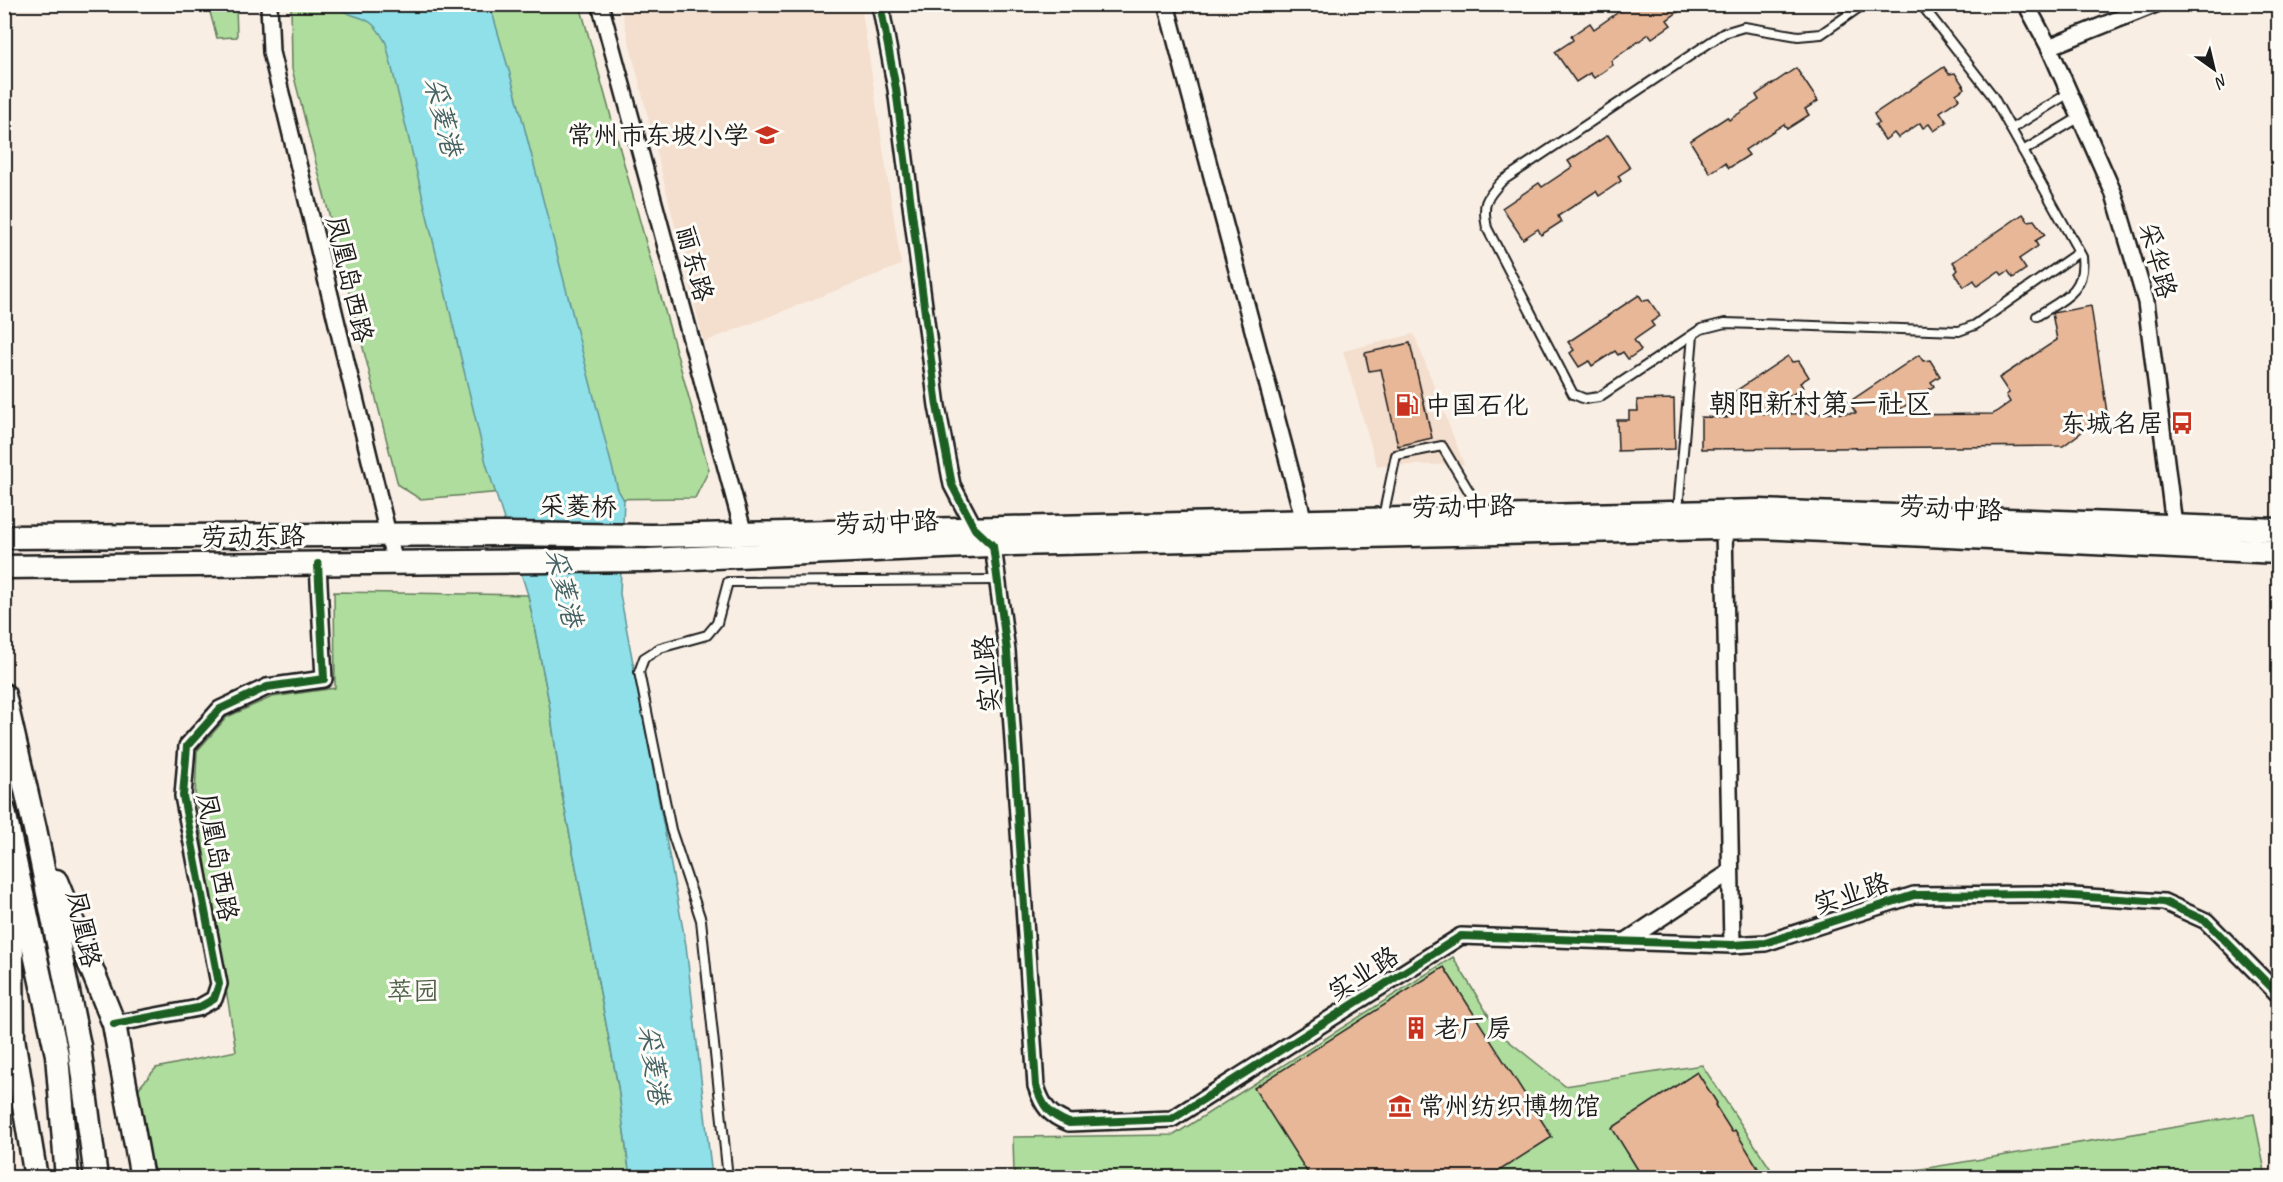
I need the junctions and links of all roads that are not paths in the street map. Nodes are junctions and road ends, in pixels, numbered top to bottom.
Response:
1 (269, 4) edge
2 (600, 4) edge
3 (880, 4) edge
4 (1166, 4) edge
5 (1864, 4) edge
6 (1921, 4) edge
7 (2026, 4) edge
8 (2156, 4) edge
9 (2049, 47) junction
10 (2069, 93) junction
11 (2080, 117) junction
12 (2012, 129) junction
13 (2023, 151) junction
14 (2079, 252) junction
15 (2037, 316) dead end
16 (1694, 335) junction
17 (1678, 513) junction
18 (1484, 517) junction
19 (1382, 520) junction
20 (1304, 521) junction
21 (1724, 528) junction
22 (975, 529) junction
23 (2278, 530) edge
24 (502, 534) joint
25 (744, 534) junction
26 (387, 535) junction
27 (652, 536) joint
28 (2173, 536) junction
29 (4, 537) edge
30 (993, 546) junction
31 (2278, 552) edge
32 (395, 563) junction
33 (503, 563) joint
34 (318, 564) junction
35 (4, 567) edge
36 (997, 580) junction
37 (4, 695) edge
38 (4, 812) edge
39 (35, 829) junction
40 (10, 836) junction
41 (1730, 872) junction
42 (1626, 941) junction
43 (1732, 945) junction
44 (2278, 994) edge
45 (114, 1024) junction
46 (36, 1178) edge
47 (67, 1178) edge
48 (96, 1178) edge
49 (142, 1178) edge
50 (728, 1178) edge

1 - 26 street, 凤凰岛西路
2 - 25 street, 丽东路
3 - 22 street
4 - 20 street
5 - 16 lane
6 - 12 lane
7 - 9 street, 采华路
8 - 9 street
9 - 10 street, 采华路
10 - 11 street, 采华路
10 - 12 lane
11 - 13 lane
11 - 28 street, 采华路
12 - 13 lane
13 - 14 lane
14 - 15 lane
14 - 16 lane
16 - 17 lane
17 - 18 main road, 劳动中路
17 - 28 main road, 劳动中路
18 - 19 main road, 劳动中路
18 - 19 lane
19 - 20 main road, 劳动中路
20 - 22 main road, 劳动中路
21 - 28 main road, 劳动中路
21 - 30 main road, 劳动中路
21 - 41 street
22 - 25 main road, 劳动中路
22 - 30 street
23 - 28 main road, 劳动中路
24 - 26 main road, 劳动东路
24 - 27 main road, 采菱桥
25 - 27 main road, 劳动中路
26 - 29 main road, 劳动东路
26 - 32 street, 凤凰岛西路
28 - 31 main road, 劳动中路
30 - 33 main road, 劳动中路
30 - 36 street, 实业路
32 - 33 main road, 劳动东路
32 - 34 main road, 劳动东路
34 - 35 main road, 劳动东路
34 - 45 street, 凤凰岛西路
36 - 42 street, 实业路
36 - 50 lane
37 - 39 main road, 凤凰路
38 - 40 main road, 凤凰路
39 - 45 main road
39 - 48 main road, 凤凰路
40 - 46 main road
40 - 47 main road, 凤凰路
41 - 42 street
41 - 43 street
42 - 43 street, 实业路
43 - 44 street, 实业路
45 - 49 main road

